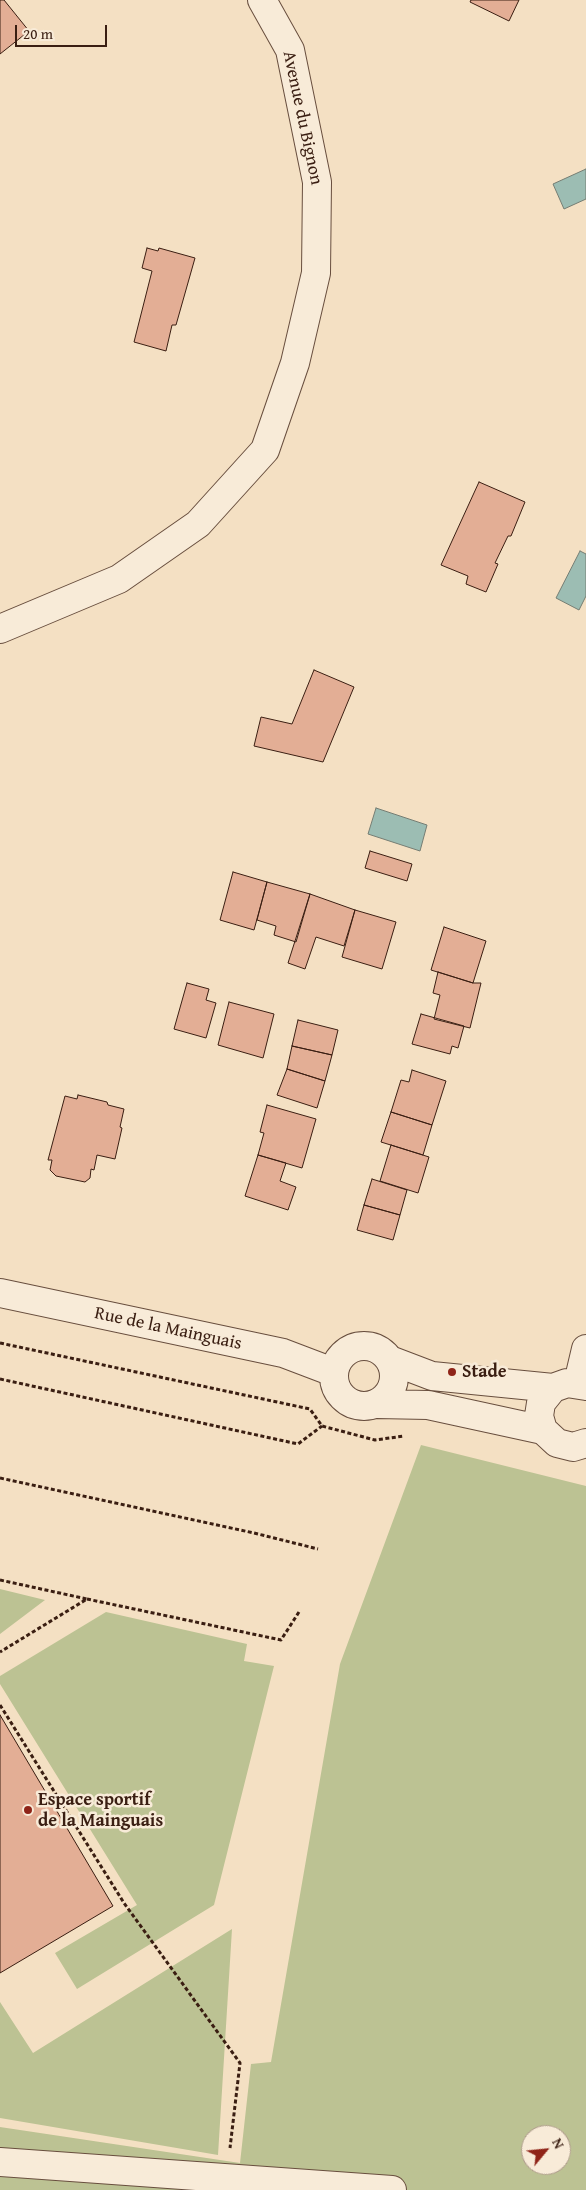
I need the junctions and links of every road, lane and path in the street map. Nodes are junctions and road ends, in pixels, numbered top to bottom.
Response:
1 (262, 0) edge
2 (0, 629) edge
3 (0, 1293) edge
4 (0, 1343) edge
5 (586, 1349) edge
6 (390, 1360) junction
7 (333, 1372) junction
8 (0, 1379) edge
9 (572, 1386) edge
10 (378, 1404) junction
11 (322, 1426) junction
12 (543, 1430) junction
13 (375, 1440) dead end
14 (586, 1442) edge
15 (0, 1478) edge
16 (318, 1549) dead end
17 (0, 1580) edge
18 (87, 1599) junction
19 (299, 1612) dead end
20 (0, 1652) edge
21 (0, 1705) edge
22 (0, 2162) edge
23 (226, 2178) junction
24 (392, 2190) edge

1 - 2 street, Avenue du Bignon
3 - 7 street, Rue de la Mainguais
4 - 11 path
5 - 9 street
6 - 7 street
6 - 9 street
6 - 10 street
7 - 10 street
8 - 11 path
9 - 12 street
10 - 12 street
11 - 13 path
12 - 14 street
15 - 16 path
17 - 18 path
18 - 19 path
18 - 20 path
21 - 23 path
22 - 23 street
23 - 24 street

